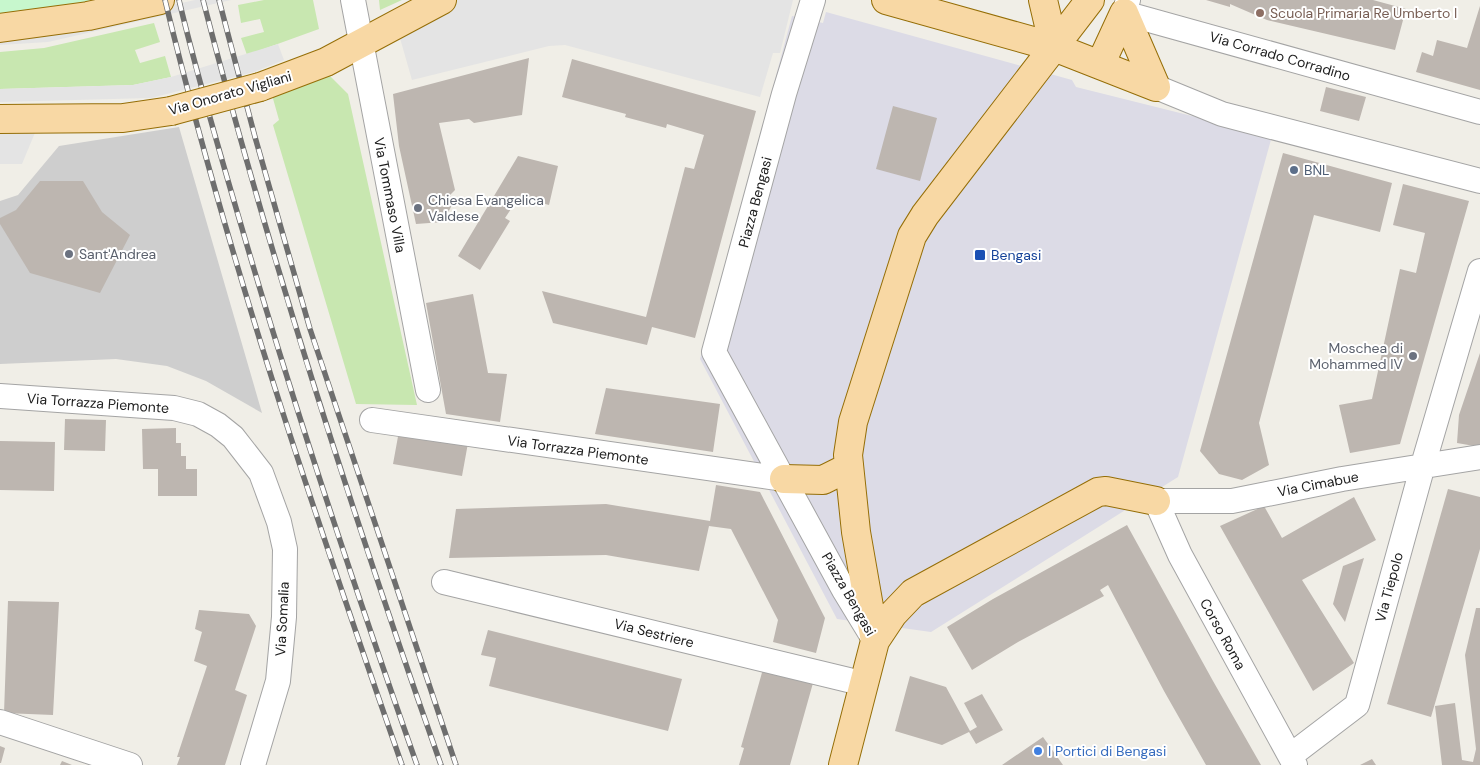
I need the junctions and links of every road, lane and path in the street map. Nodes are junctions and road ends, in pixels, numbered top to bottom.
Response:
1 (353, 0) edge
2 (442, 0) edge
3 (813, 0) edge
4 (886, 0) edge
5 (1043, 0) edge
6 (1086, 1) edge
7 (152, 2) edge
8 (1126, 7) edge
9 (0, 28) edge
10 (361, 44) junction
11 (1054, 47) junction
12 (1100, 65) junction
13 (1156, 88) junction
14 (1480, 112) edge
15 (0, 118) edge
16 (1480, 181) edge
17 (1480, 271) edge
18 (428, 390) dead end
19 (0, 396) edge
20 (372, 420) dead end
21 (1480, 457) edge
22 (1423, 465) junction
23 (849, 467) junction
24 (261, 473) joint
25 (784, 478) junction
26 (1156, 500) junction
27 (444, 582) dead end
28 (875, 640) junction
29 (865, 684) junction
30 (0, 722) edge
31 (1292, 761) edge
32 (130, 765) edge
33 (253, 765) edge
34 (843, 765) edge

1 - 10 street, Via Tommaso Villa
2 - 10 main road, Via Onorato Vigliani
3 - 25 street, Piazza Bengasi
4 - 11 main road
5 - 11 main road
6 - 8 main road, Via Corrado Corradino
6 - 11 main road, Piazza Bengasi
7 - 9 main road
8 - 12 main road
8 - 13 main road
8 - 14 street, Via Corrado Corradino
10 - 15 main road, Via Onorato Vigliani, bridge
10 - 18 street, Via Tommaso Villa
11 - 12 main road
11 - 23 main road, Piazza Bengasi
12 - 13 main road
13 - 16 street
17 - 22 street, Via Tiepolo
19 - 24 street, Via Torrazza Piemonte
20 - 25 street, Via Torrazza Piemonte
21 - 22 street, Via Cimabue
22 - 26 street, Via Cimabue
22 - 31 street, Via Tiepolo
23 - 25 main road
23 - 28 main road, Piazza Bengasi
24 - 33 street, Via Somalia
25 - 28 street, Piazza Bengasi
26 - 28 main road
26 - 31 street, Corso Roma
27 - 29 street, Via Sestriere
28 - 29 main road
29 - 34 main road
30 - 32 street

